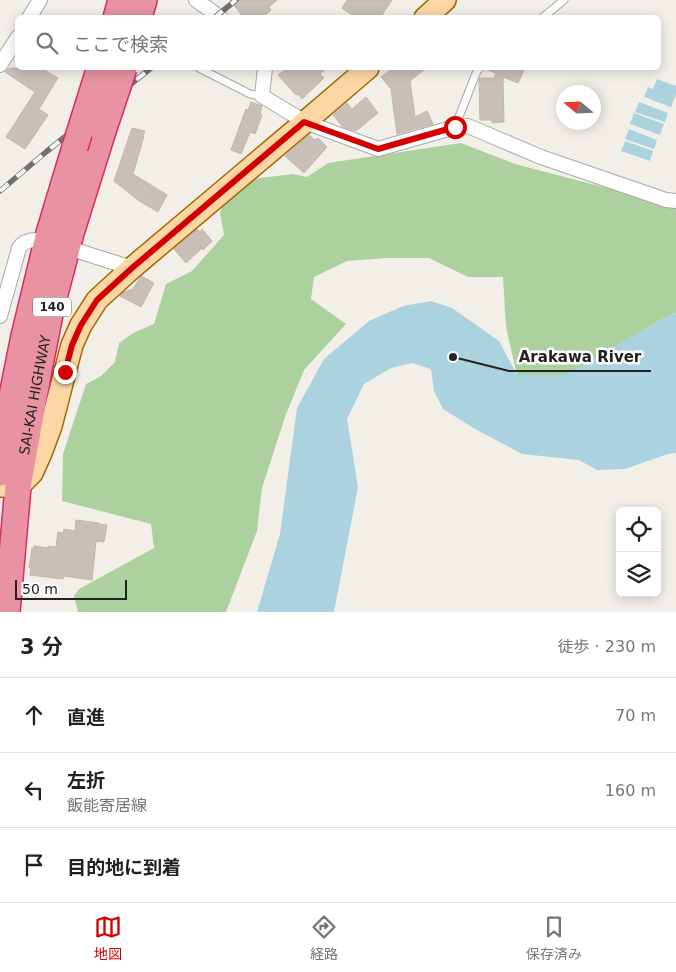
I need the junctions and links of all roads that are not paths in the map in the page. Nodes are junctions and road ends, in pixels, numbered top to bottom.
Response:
1 (40, 0) edge
2 (121, 0) edge
3 (144, 0) edge
4 (196, 0) edge
5 (445, 0) edge
6 (564, 0) edge
7 (31, 15) edge
8 (117, 15) edge
9 (139, 15) edge
10 (217, 15) edge
11 (428, 15) edge
12 (546, 15) edge
13 (15, 42) edge
14 (0, 66) edge
15 (107, 70) edge
16 (108, 70) edge
17 (202, 70) edge
18 (265, 70) edge
19 (366, 70) edge
20 (478, 70) edge
21 (262, 96) junction
22 (304, 122) junction
23 (455, 127) junction
24 (676, 201) edge
25 (36, 240) dead end
26 (78, 251) dead end
27 (132, 268) junction
28 (0, 316) edge
29 (6, 482) edge
30 (5, 609) edge

1 - 7 street
2 - 8 highway
3 - 9 highway
4 - 10 street
5 - 11 main road
6 - 12 lane
13 - 14 street
15 - 29 highway, SAI-KAI HIGHWAY / 140, bridge
16 - 29 highway, SAI-KAI HIGHWAY / 140, bridge
17 - 21 lane
18 - 21 street
19 - 22 main road
20 - 23 lane
21 - 22 street
22 - 23 street
22 - 27 main road
23 - 24 street
25 - 28 street
26 - 27 street
27 - 29 main road
29 - 30 highway, SAI-KAI HIGHWAY / 140

